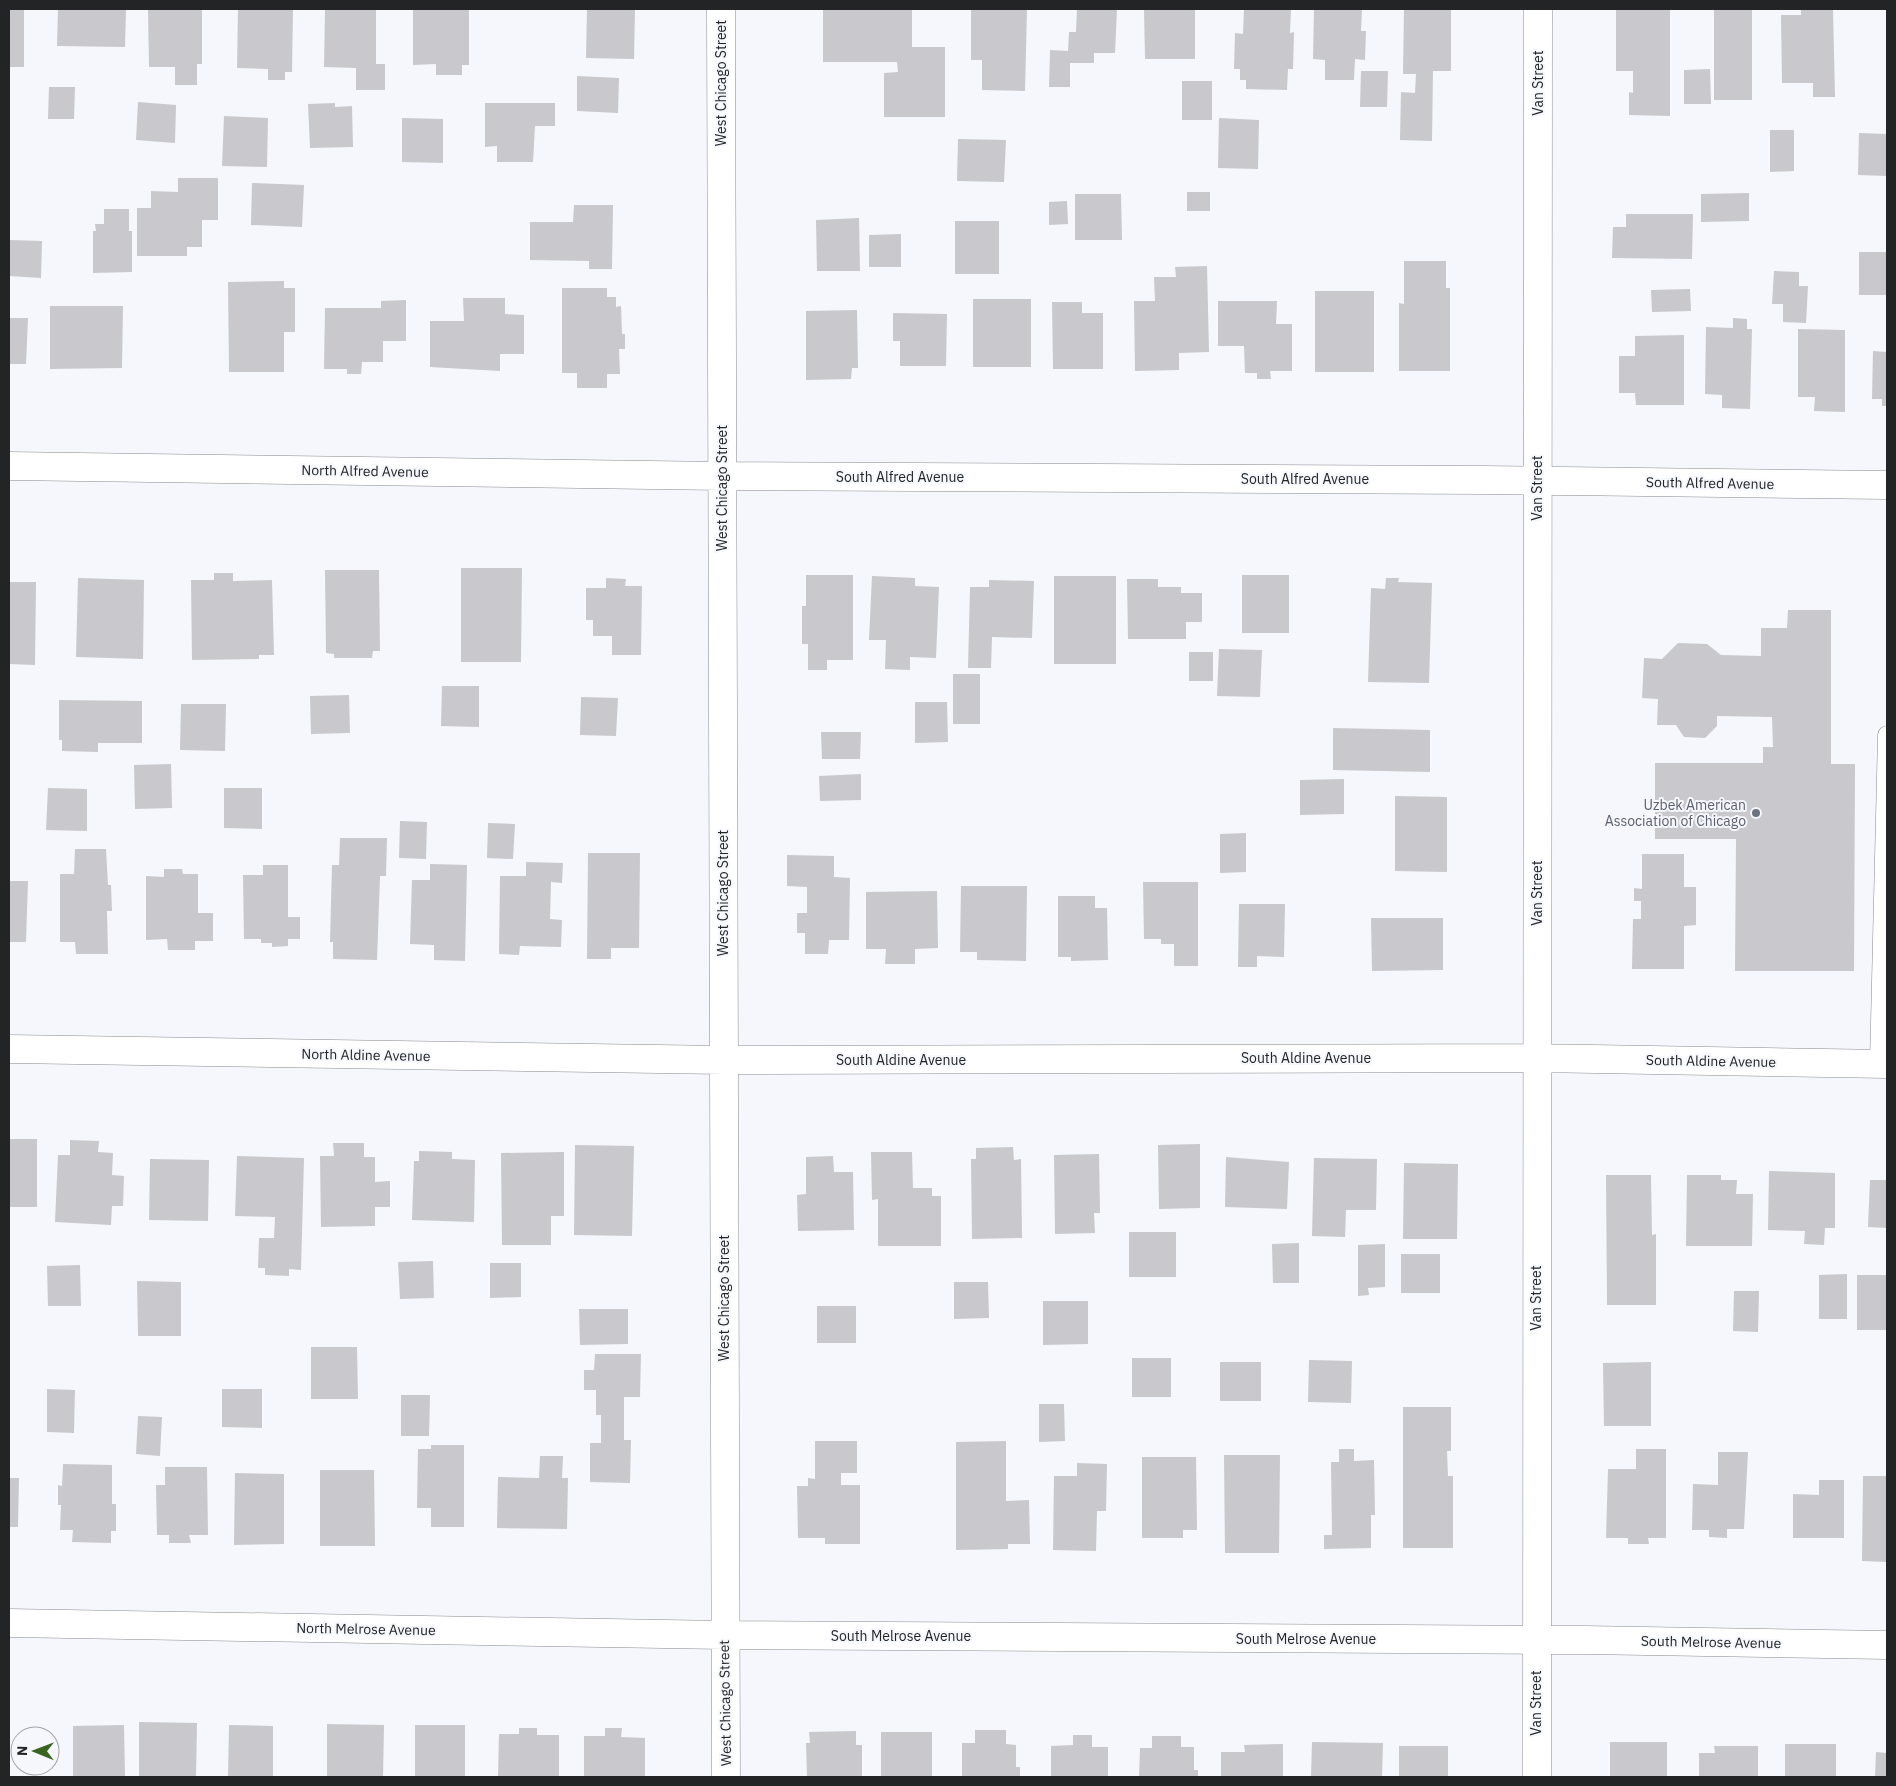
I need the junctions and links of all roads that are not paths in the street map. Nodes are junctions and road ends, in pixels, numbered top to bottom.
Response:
1 (721, 9) edge
2 (1538, 9) edge
3 (9, 466) edge
4 (722, 476) junction
5 (1537, 480) junction
6 (1887, 485) edge
7 (1887, 735) edge
8 (9, 1049) edge
9 (1536, 1058) junction
10 (724, 1060) junction
11 (1883, 1064) edge
12 (9, 1623) edge
13 (724, 1635) junction
14 (1536, 1640) junction
15 (1887, 1645) edge
16 (726, 1777) edge
17 (1537, 1777) edge

1 - 4 street, West Chicago Street
2 - 5 street, Van Street
3 - 4 street, North Alfred Avenue
4 - 5 street, South Alfred Avenue
4 - 10 street, West Chicago Street
5 - 6 street, South Alfred Avenue
5 - 9 street, Van Street
7 - 11 lane
8 - 10 street, North Aldine Avenue
9 - 10 street, South Aldine Avenue
9 - 11 street, South Aldine Avenue
9 - 14 street, Van Street
10 - 13 street, West Chicago Street
12 - 13 street, North Melrose Avenue
13 - 14 street, South Melrose Avenue
13 - 16 street, West Chicago Street
14 - 15 street, South Melrose Avenue
14 - 17 street, Van Street

